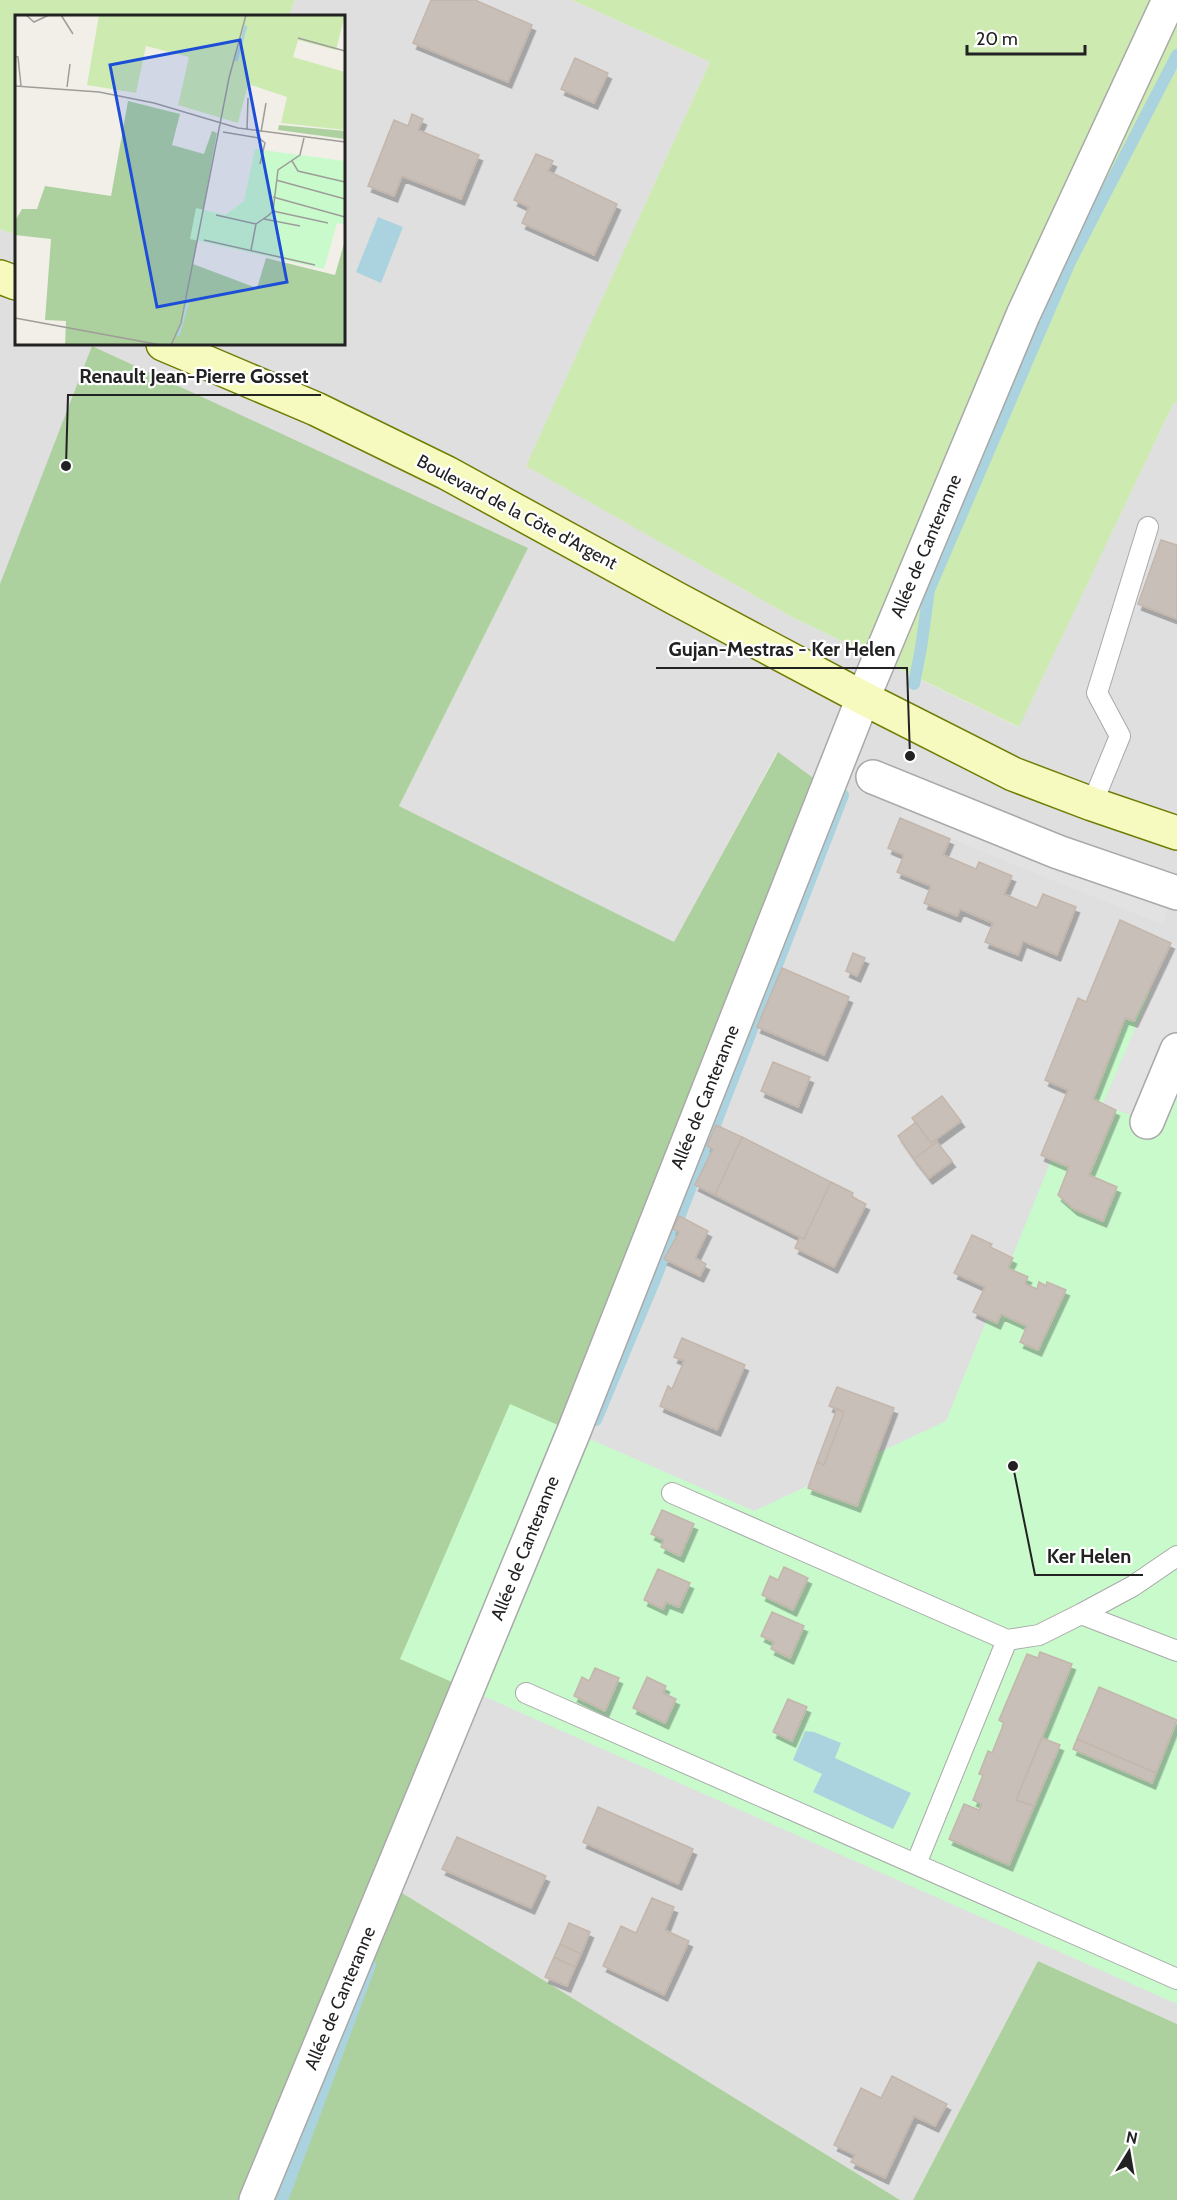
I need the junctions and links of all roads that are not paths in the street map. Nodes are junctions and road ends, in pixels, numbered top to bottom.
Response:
1 (1169, 0) edge
2 (0, 277) edge
3 (15, 283) edge
4 (165, 345) edge
5 (1148, 527) dead end
6 (863, 698) junction
7 (873, 777) dead end
8 (1092, 804) junction
9 (1177, 833) edge
10 (1177, 893) edge
11 (1177, 1050) edge
12 (1147, 1122) dead end
13 (672, 1493) dead end
14 (1177, 1556) edge
15 (1082, 1614) junction
16 (1007, 1641) junction
17 (1177, 1651) edge
18 (526, 1693) dead end
19 (916, 1864) junction
20 (1177, 1978) edge
21 (256, 2200) edge

1 - 6 street, Allée de Canteranne
2 - 3 main road
4 - 6 main road, Boulevard de la Côte d'Argent
5 - 8 lane
6 - 8 main road, Boulevard de la Côte d'Argent
6 - 21 street, Allée de Canteranne
7 - 10 street
8 - 9 main road, Boulevard de la Côte d'Argent
11 - 12 street
13 - 16 lane
14 - 15 lane
15 - 16 lane
15 - 17 lane
16 - 19 lane
18 - 19 lane
19 - 20 lane

